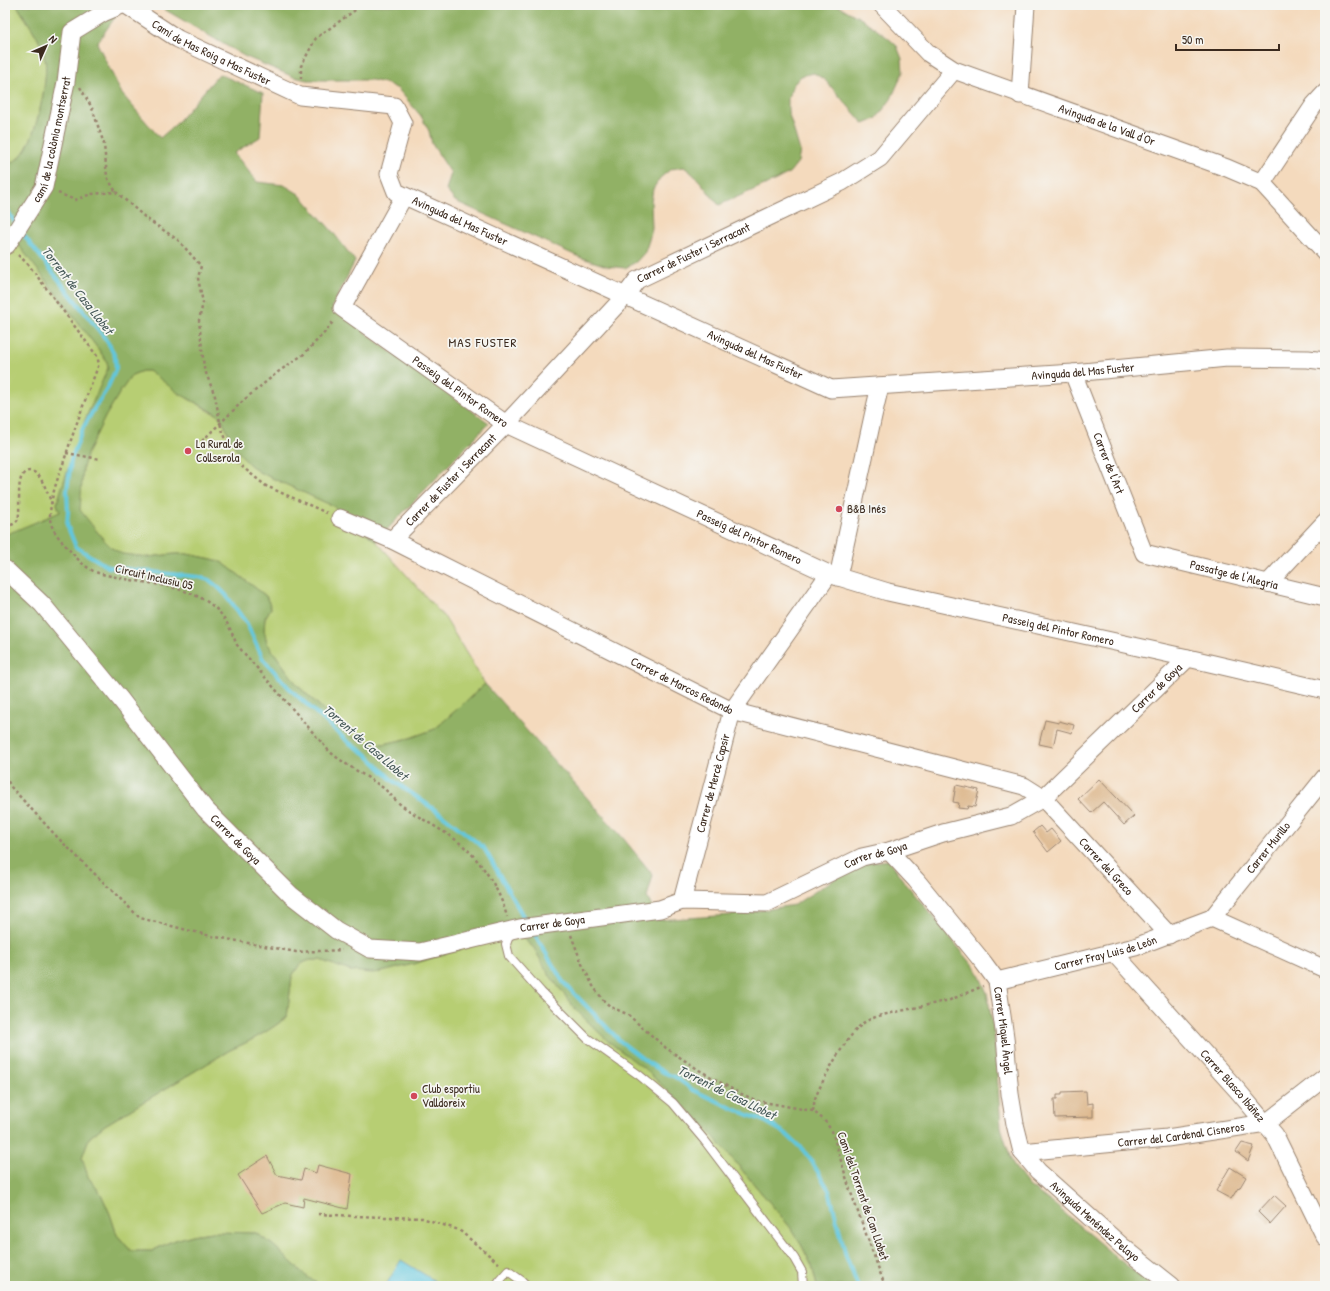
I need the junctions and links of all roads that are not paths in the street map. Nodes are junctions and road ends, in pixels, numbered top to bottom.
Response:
1 (122, 5) edge
2 (126, 5) edge
3 (882, 5) edge
4 (1026, 5) edge
5 (954, 70) junction
6 (1325, 93) edge
7 (1020, 95) junction
8 (300, 96) joint
9 (1262, 184) junction
10 (404, 196) junction
11 (6, 245) edge
12 (1325, 252) edge
13 (625, 296) junction
14 (1325, 361) edge
15 (1073, 373) junction
16 (880, 386) junction
17 (506, 424) junction
18 (340, 518) road end
19 (1325, 522) edge
20 (392, 540) junction
21 (1144, 553) joint
22 (5, 570) edge
23 (833, 576) junction
24 (1268, 583) junction
25 (1325, 597) edge
26 (1188, 658) junction
27 (1325, 690) edge
28 (732, 711) junction
29 (1325, 777) edge
30 (1043, 798) junction
31 (889, 850) junction
32 (682, 901) junction
33 (1212, 918) junction
34 (515, 929) junction
35 (1169, 935) junction
36 (1114, 953) junction
37 (1325, 969) edge
38 (997, 981) junction
39 (1325, 1077) edge
40 (1266, 1123) junction
41 (1022, 1152) junction
42 (1325, 1237) edge
43 (499, 1284) edge
44 (527, 1286) edge
45 (803, 1286) edge
46 (1172, 1286) edge

1 - 11 street, camí de la colònia montserrat
2 - 8 street, Camí de Mas Roig a Mas Fuster
3 - 5 street, Avinguda de la Vall d'Or
4 - 7 street
5 - 7 street, Avinguda de la Vall d'Or
5 - 13 street, Carrer de Fuster i Serracant
6 - 9 street
7 - 9 street, Avinguda de la Vall d'Or
8 - 10 street, Avinguda del Mas Fuster
9 - 12 street, Avinguda de la Vall d'Or
10 - 13 street, Avinguda del Mas Fuster
10 - 17 street, Passeig del Pintor Romero
13 - 16 street, Avinguda del Mas Fuster
13 - 17 street, Carrer de Fuster i Serracant
14 - 15 street, Avinguda del Mas Fuster
15 - 16 street, Avinguda del Mas Fuster
15 - 21 street, Carrer de l'Art
16 - 23 street, Carrer de Mercè Capsir
17 - 20 street, Carrer de Fuster i Serracant
17 - 23 street, Passeig del Pintor Romero
18 - 20 street, Carrer de Marcos Redondo
19 - 24 street
20 - 28 street, Carrer de Marcos Redondo
21 - 24 street, Passatge de l'Alegria
22 - 34 street, Carrer de Goya
23 - 26 street, Passeig del Pintor Romero
23 - 28 street, Carrer de Mercè Capsir
24 - 25 street, Passatge de l'Alegria
26 - 27 street, Passeig del Pintor Romero
26 - 30 street, Carrer de Goya
28 - 30 street, Carrer de Marcos Redondo
28 - 32 street, Carrer de Mercè Capsir
29 - 33 street, Carrer Murillo
30 - 31 street, Carrer de Goya
30 - 35 street, Carrer del Greco
31 - 32 street, Carrer de Goya
31 - 38 street, Carrer Miquel Àngel
32 - 34 street, Carrer de Goya
33 - 35 street, Carrer Fray Luis de León
33 - 37 street
34 - 45 lane
35 - 36 street, Carrer Fray Luis de León
36 - 38 street, Carrer Fray Luis de León
36 - 40 street, Carrer Blasco Ibáñez
38 - 41 street, Carrer Miquel Àngel
39 - 40 street, Carrer del Cardenal Cisneros
40 - 41 street, Carrer del Cardenal Cisneros
40 - 42 street, Carrer Blasco Ibáñez
41 - 46 street, Avinguda Menéndez Pelayo
43 - 44 lane

